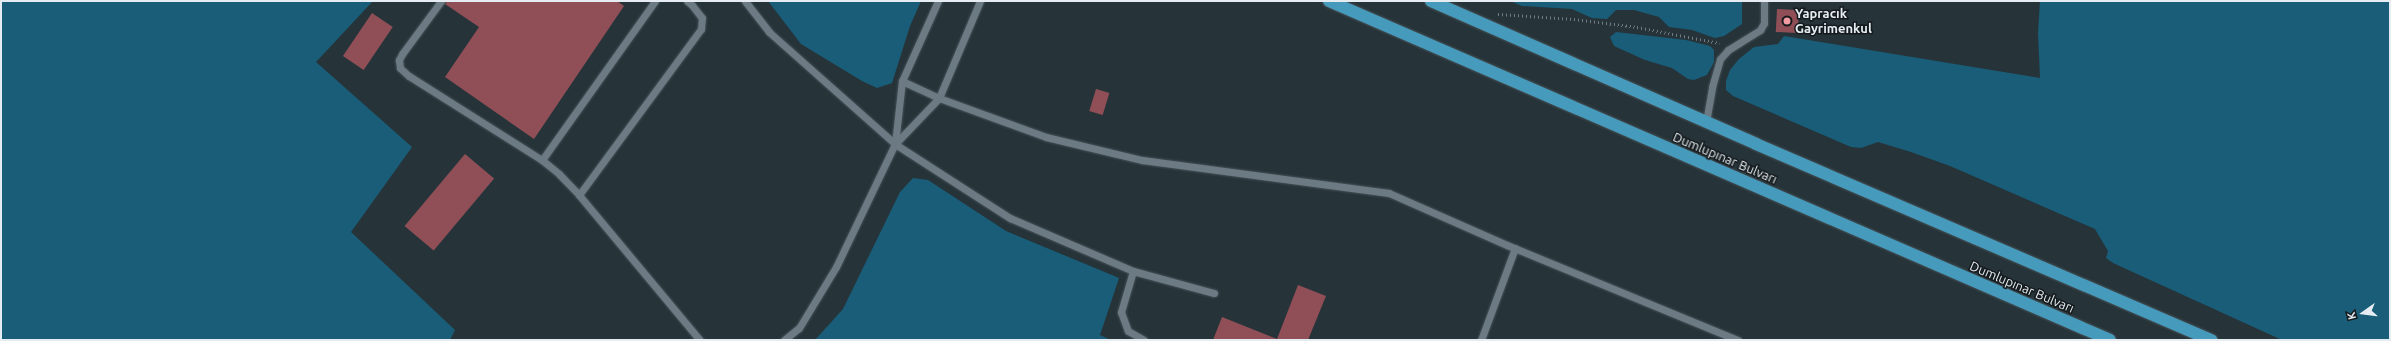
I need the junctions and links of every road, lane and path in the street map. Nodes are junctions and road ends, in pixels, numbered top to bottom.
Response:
1 (441, 1) edge
2 (656, 1) edge
3 (687, 1) edge
4 (745, 1) edge
5 (938, 1) edge
6 (980, 1) edge
7 (1329, 1) edge
8 (1431, 1) edge
9 (1764, 1) edge
10 (1496, 14) dead end
11 (1741, 42) junction
12 (902, 81) junction
13 (939, 98) junction
14 (1706, 122) junction
15 (895, 144) junction
16 (542, 160) junction
17 (579, 195) junction
18 (1515, 248) junction
19 (1133, 271) junction
20 (1214, 293) dead end
21 (700, 340) edge
22 (784, 340) edge
23 (1144, 340) edge
24 (1480, 340) edge
25 (1738, 340) edge
26 (2110, 340) edge
27 (2212, 340) edge

1 - 16 lane
2 - 16 lane
3 - 17 lane
4 - 15 lane
5 - 12 lane
6 - 13 lane
7 - 26 highway, Dumlupınar Bulvarı
8 - 14 highway, Dumlupınar Bulvarı
9 - 11 lane
10 - 11 path
11 - 14 lane
12 - 13 lane
12 - 15 lane
13 - 15 lane
13 - 18 lane
14 - 27 highway, Dumlupınar Bulvarı
15 - 19 lane
15 - 22 lane
16 - 17 lane
17 - 21 lane
18 - 24 lane
18 - 25 lane
19 - 20 lane
19 - 23 lane

